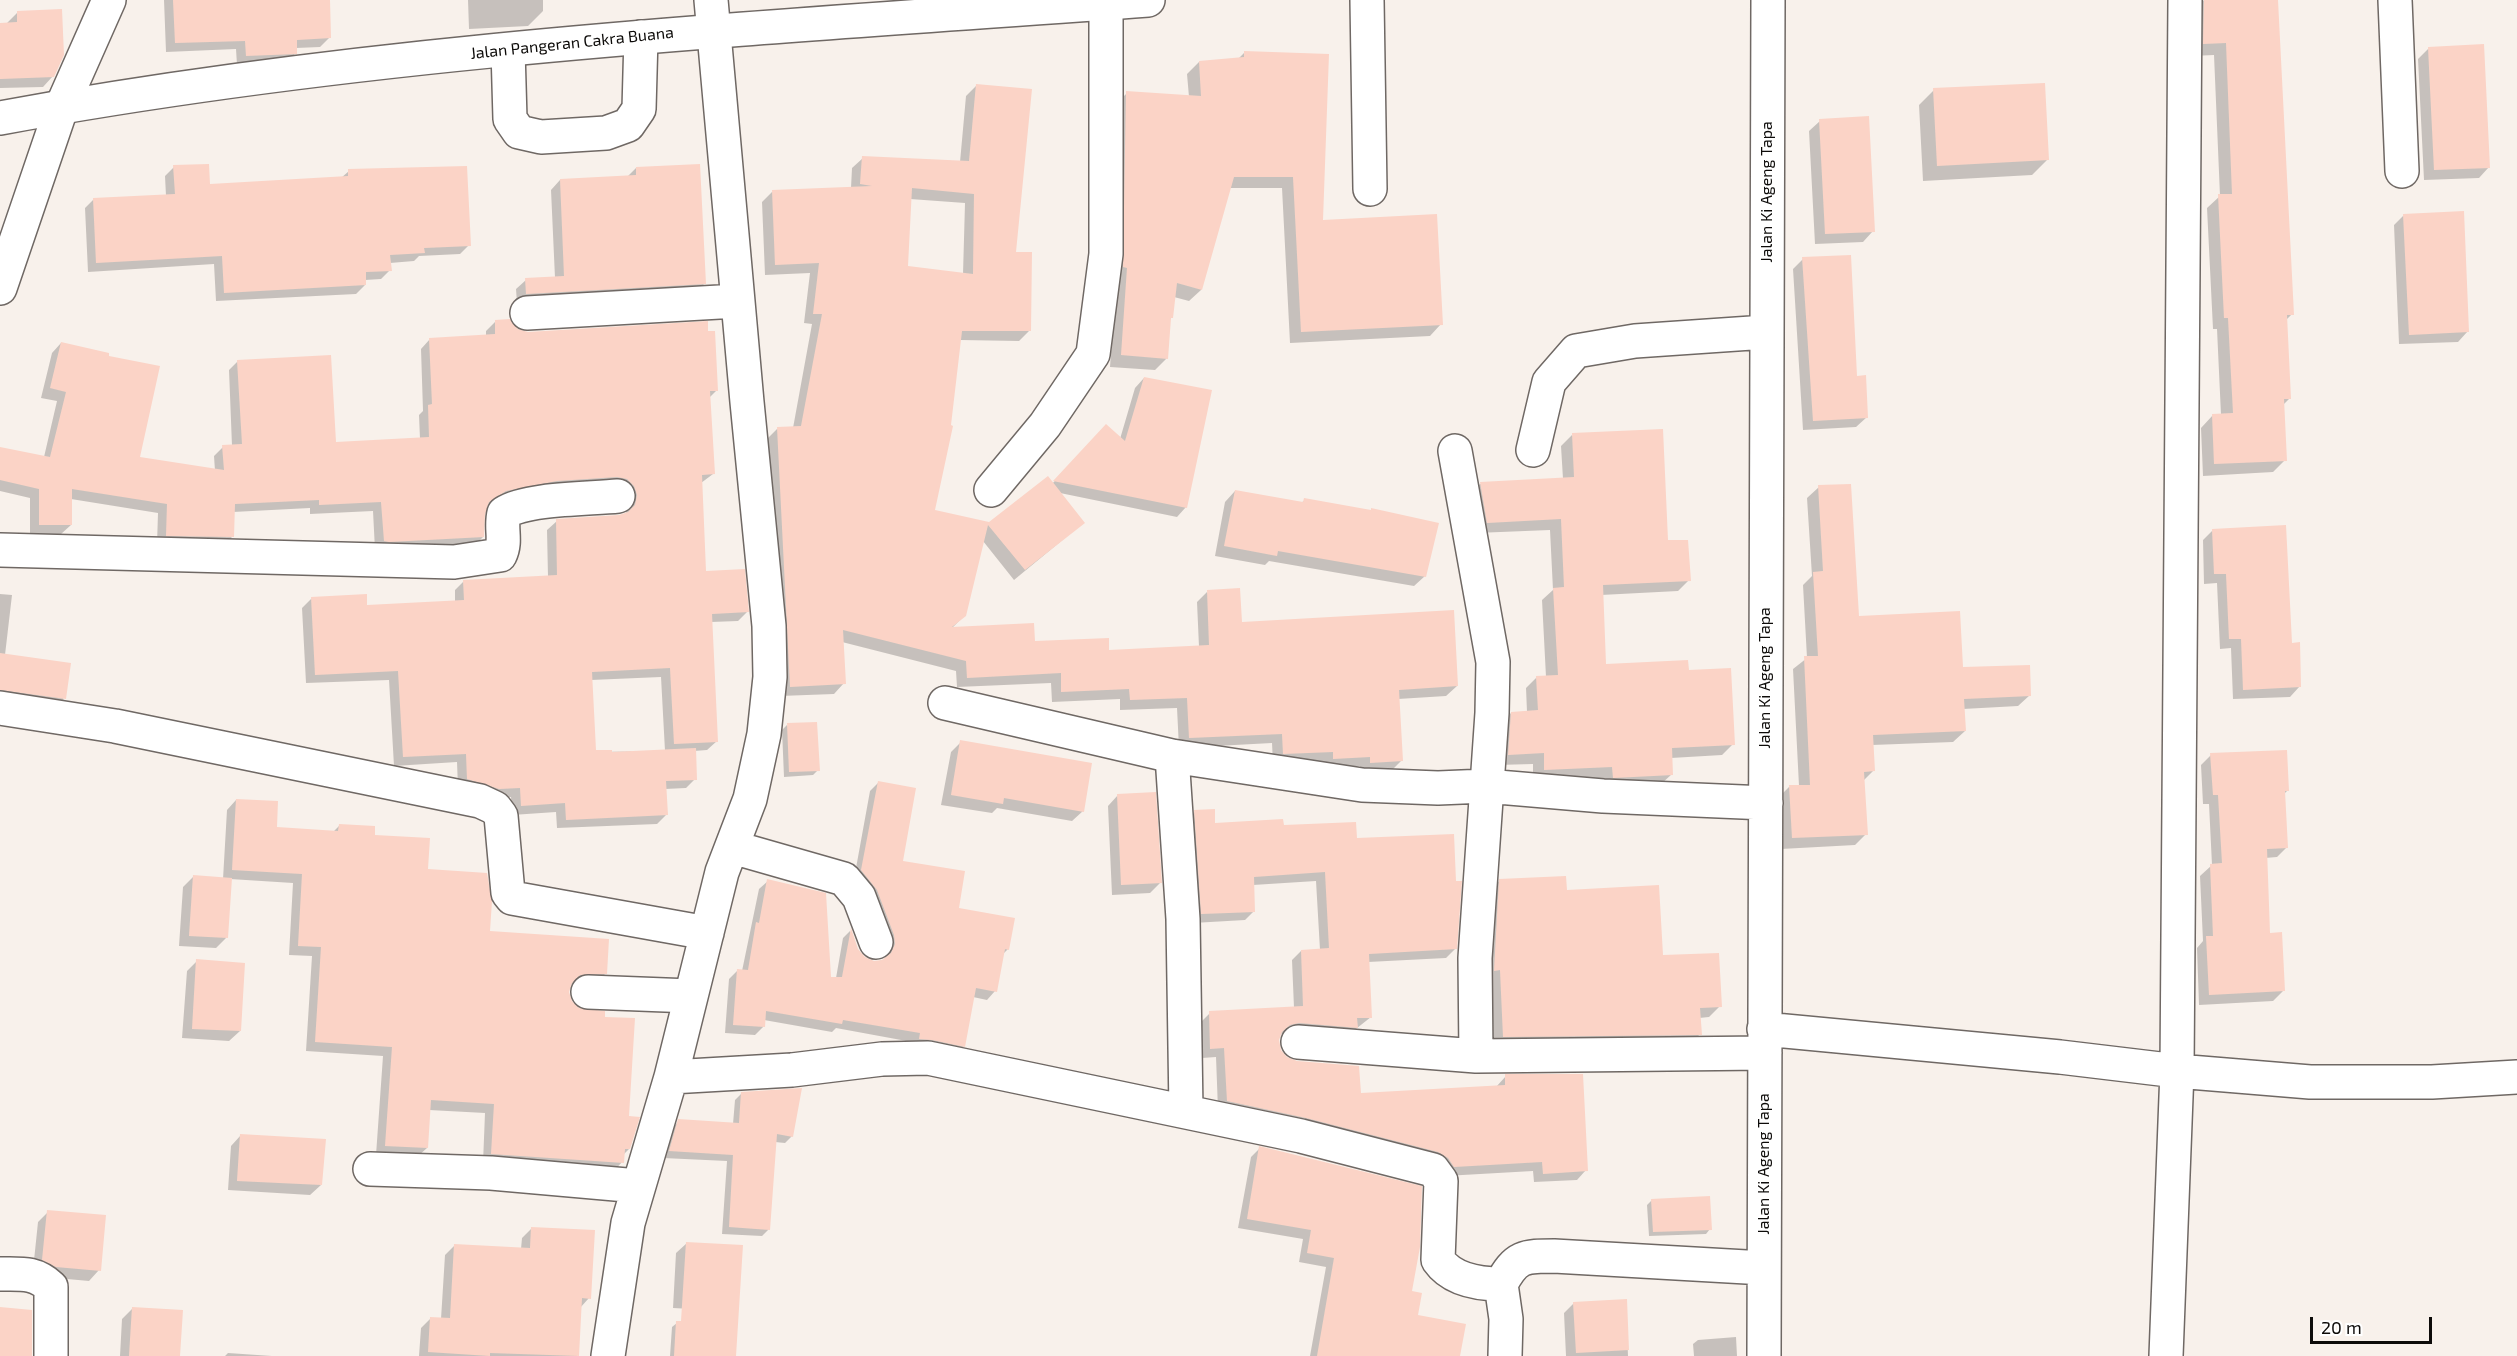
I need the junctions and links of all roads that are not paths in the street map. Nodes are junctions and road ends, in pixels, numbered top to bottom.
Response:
1 (110, 0) edge
2 (1148, 0) edge
3 (1366, 0) edge
4 (1768, 0) edge
5 (2185, 0) edge
6 (2395, 0) edge
7 (1106, 3) junction
8 (712, 15) edge
9 (641, 37) junction
10 (508, 50) junction
11 (62, 106) junction
12 (0, 118) edge
13 (2402, 171) dead end
14 (1370, 189) dead end
15 (0, 288) edge
16 (737, 301) junction
17 (527, 313) dead end
18 (1766, 332) junction
19 (1533, 450) dead end
20 (1455, 451) dead end
21 (991, 490) dead end
22 (618, 496) dead end
23 (0, 550) edge
24 (945, 703) dead end
25 (0, 708) edge
26 (1172, 756) junction
27 (1486, 786) junction
28 (1766, 803) junction
29 (732, 847) junction
30 (708, 933) junction
31 (876, 942) dead end
32 (588, 992) dead end
33 (691, 996) junction
34 (1765, 1041) junction
35 (1298, 1042) dead end
36 (1476, 1056) junction
37 (2177, 1071) junction
38 (671, 1077) junction
39 (2517, 1077) edge
40 (1186, 1112) junction
41 (370, 1169) dead end
42 (638, 1186) junction
43 (1764, 1268) junction
44 (0, 1274) edge
45 (1501, 1284) junction
46 (51, 1356) edge
47 (608, 1356) edge
48 (1505, 1356) edge
49 (1764, 1356) edge
50 (2166, 1356) edge

1 - 11 street
2 - 7 street, Jalan Pangeran Cakra Buana
3 - 14 street
4 - 18 street, Jalan Ki Ageng Tapa
5 - 37 street
6 - 13 street
7 - 8 street, Jalan Pangeran Cakra Buana
7 - 21 street
8 - 9 street, Jalan Pangeran Cakra Buana
8 - 16 street
9 - 10 street, Jalan Pangeran Cakra Buana
9 - 10 street
10 - 11 street, Jalan Pangeran Cakra Buana
11 - 12 street, Jalan Pangeran Cakra Buana
11 - 15 street
16 - 17 street
16 - 29 street
18 - 19 street
18 - 28 street, Jalan Ki Ageng Tapa
20 - 27 street
22 - 23 street
24 - 26 street
25 - 30 street
26 - 27 street
26 - 40 street
27 - 28 street
27 - 36 street
28 - 34 street, Jalan Ki Ageng Tapa
29 - 30 street
29 - 31 street
30 - 33 street
32 - 33 street
33 - 38 street
34 - 36 street
34 - 37 street
34 - 43 street, Jalan Ki Ageng Tapa
35 - 36 street
37 - 39 street
37 - 50 street
38 - 40 street
38 - 42 street
40 - 45 street
41 - 42 street
42 - 47 street
43 - 45 street
43 - 49 street, Jalan Ki Ageng Tapa
44 - 46 street
45 - 48 street

